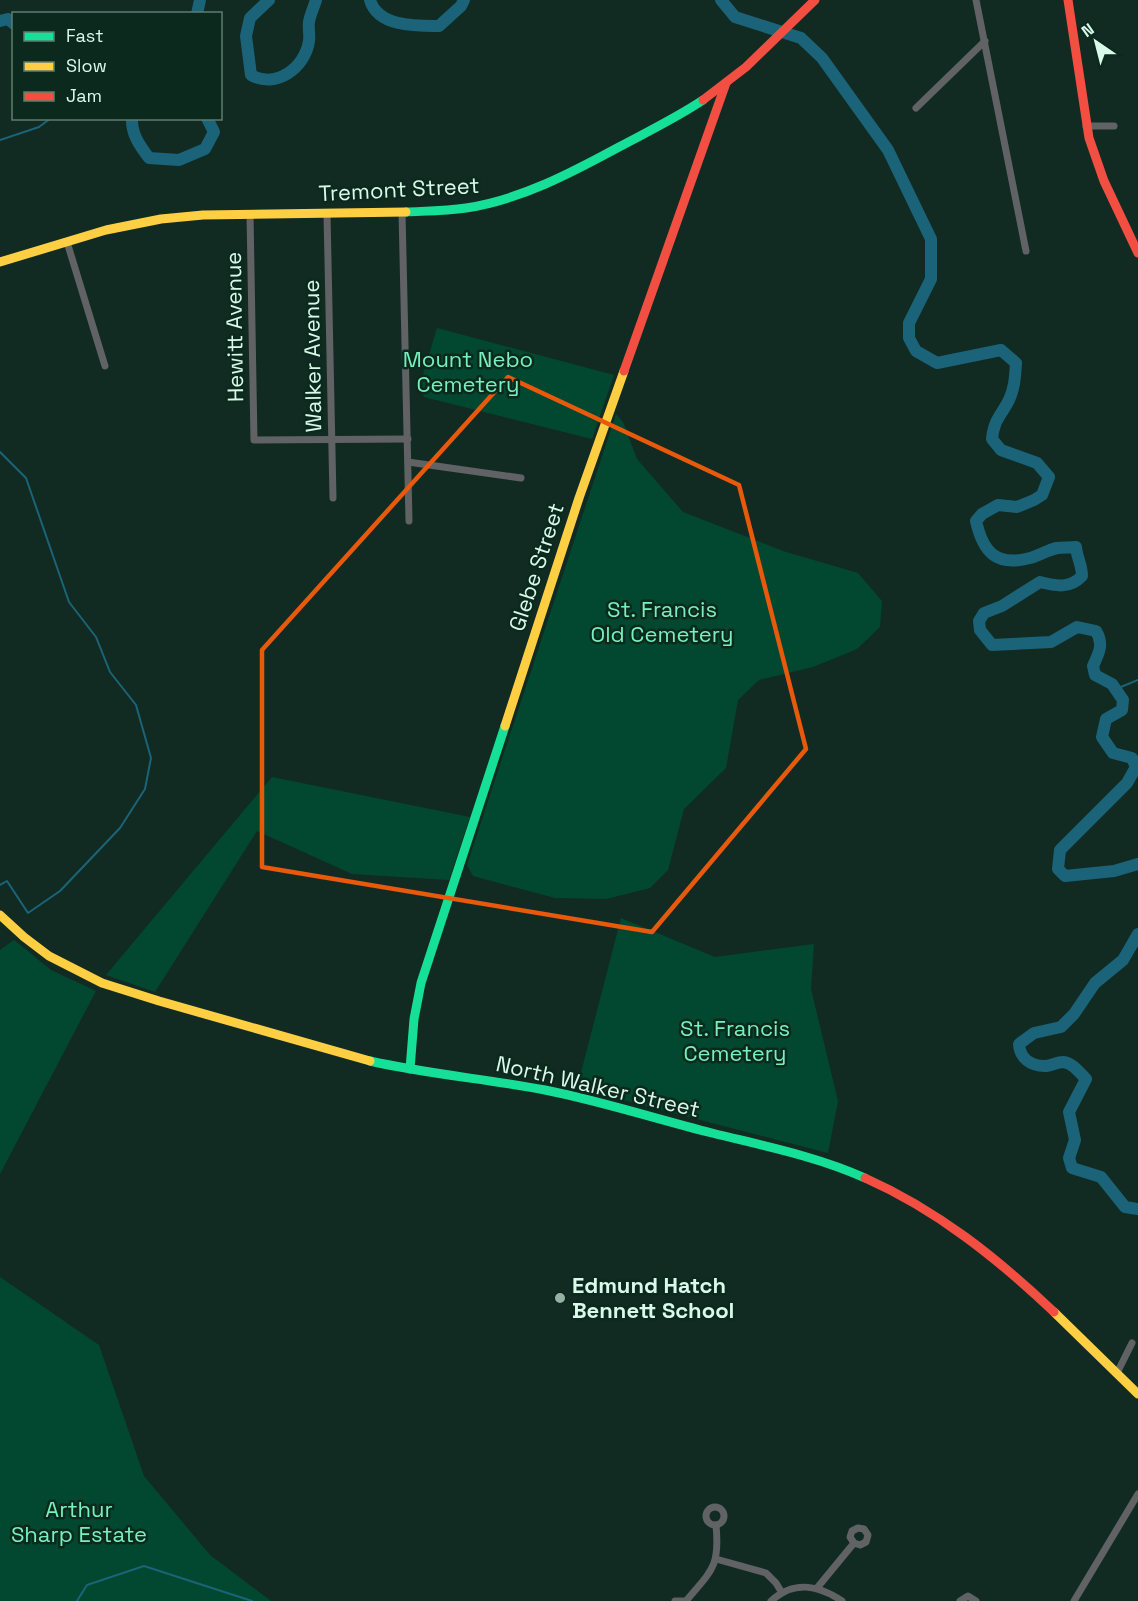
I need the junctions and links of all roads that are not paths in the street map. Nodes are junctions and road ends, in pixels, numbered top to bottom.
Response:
1 (815, 0) edge
2 (976, 0) edge
3 (1068, 0) edge
4 (985, 41) junction
5 (726, 83) junction
6 (916, 108) dead end
7 (1086, 126) junction
8 (1114, 126) dead end
9 (402, 212) junction
10 (250, 214) junction
11 (327, 214) junction
12 (67, 242) junction
13 (1026, 251) dead end
14 (1138, 253) edge
15 (0, 262) edge
16 (105, 366) dead end
17 (332, 439) junction
18 (408, 439) junction
19 (408, 462) junction
20 (521, 478) dead end
21 (333, 498) dead end
22 (409, 521) dead end
23 (0, 915) edge
24 (410, 1069) junction
25 (1132, 1343) dead end
26 (1117, 1373) junction
27 (1138, 1394) edge
28 (1138, 1494) edge
29 (716, 1525) dead end
30 (854, 1543) dead end
31 (716, 1559) junction
32 (817, 1588) junction
33 (782, 1593) junction
34 (830, 1593) junction
35 (675, 1601) edge
36 (684, 1601) edge
37 (771, 1601) edge
38 (829, 1601) edge
39 (842, 1601) edge
40 (960, 1601) edge
41 (976, 1601) edge
42 (1074, 1601) edge

1 - 5 main road, Tremont Street
2 - 4 street
3 - 7 main road
4 - 6 street
4 - 13 street
5 - 9 main road, Tremont Street
5 - 24 main road, Glebe Street
7 - 8 street
7 - 14 main road
9 - 11 main road, Tremont Street
9 - 18 street
10 - 11 main road, Tremont Street
10 - 12 main road, Tremont Street
10 - 17 street, Hewitt Avenue
11 - 17 street, Walker Avenue
12 - 15 main road, Tremont Street
12 - 16 street
17 - 18 street
17 - 21 street, Walker Avenue
18 - 19 street
19 - 20 street
19 - 22 street
23 - 24 main road, North Walker Street
24 - 26 main road, North Walker Street
25 - 26 street
26 - 27 main road, North Walker Street
28 - 42 street
29 - 31 street
30 - 32 street
31 - 33 street
31 - 36 street
32 - 33 street
32 - 34 street
33 - 37 street
34 - 38 street
34 - 39 street
35 - 36 street
40 - 41 street

